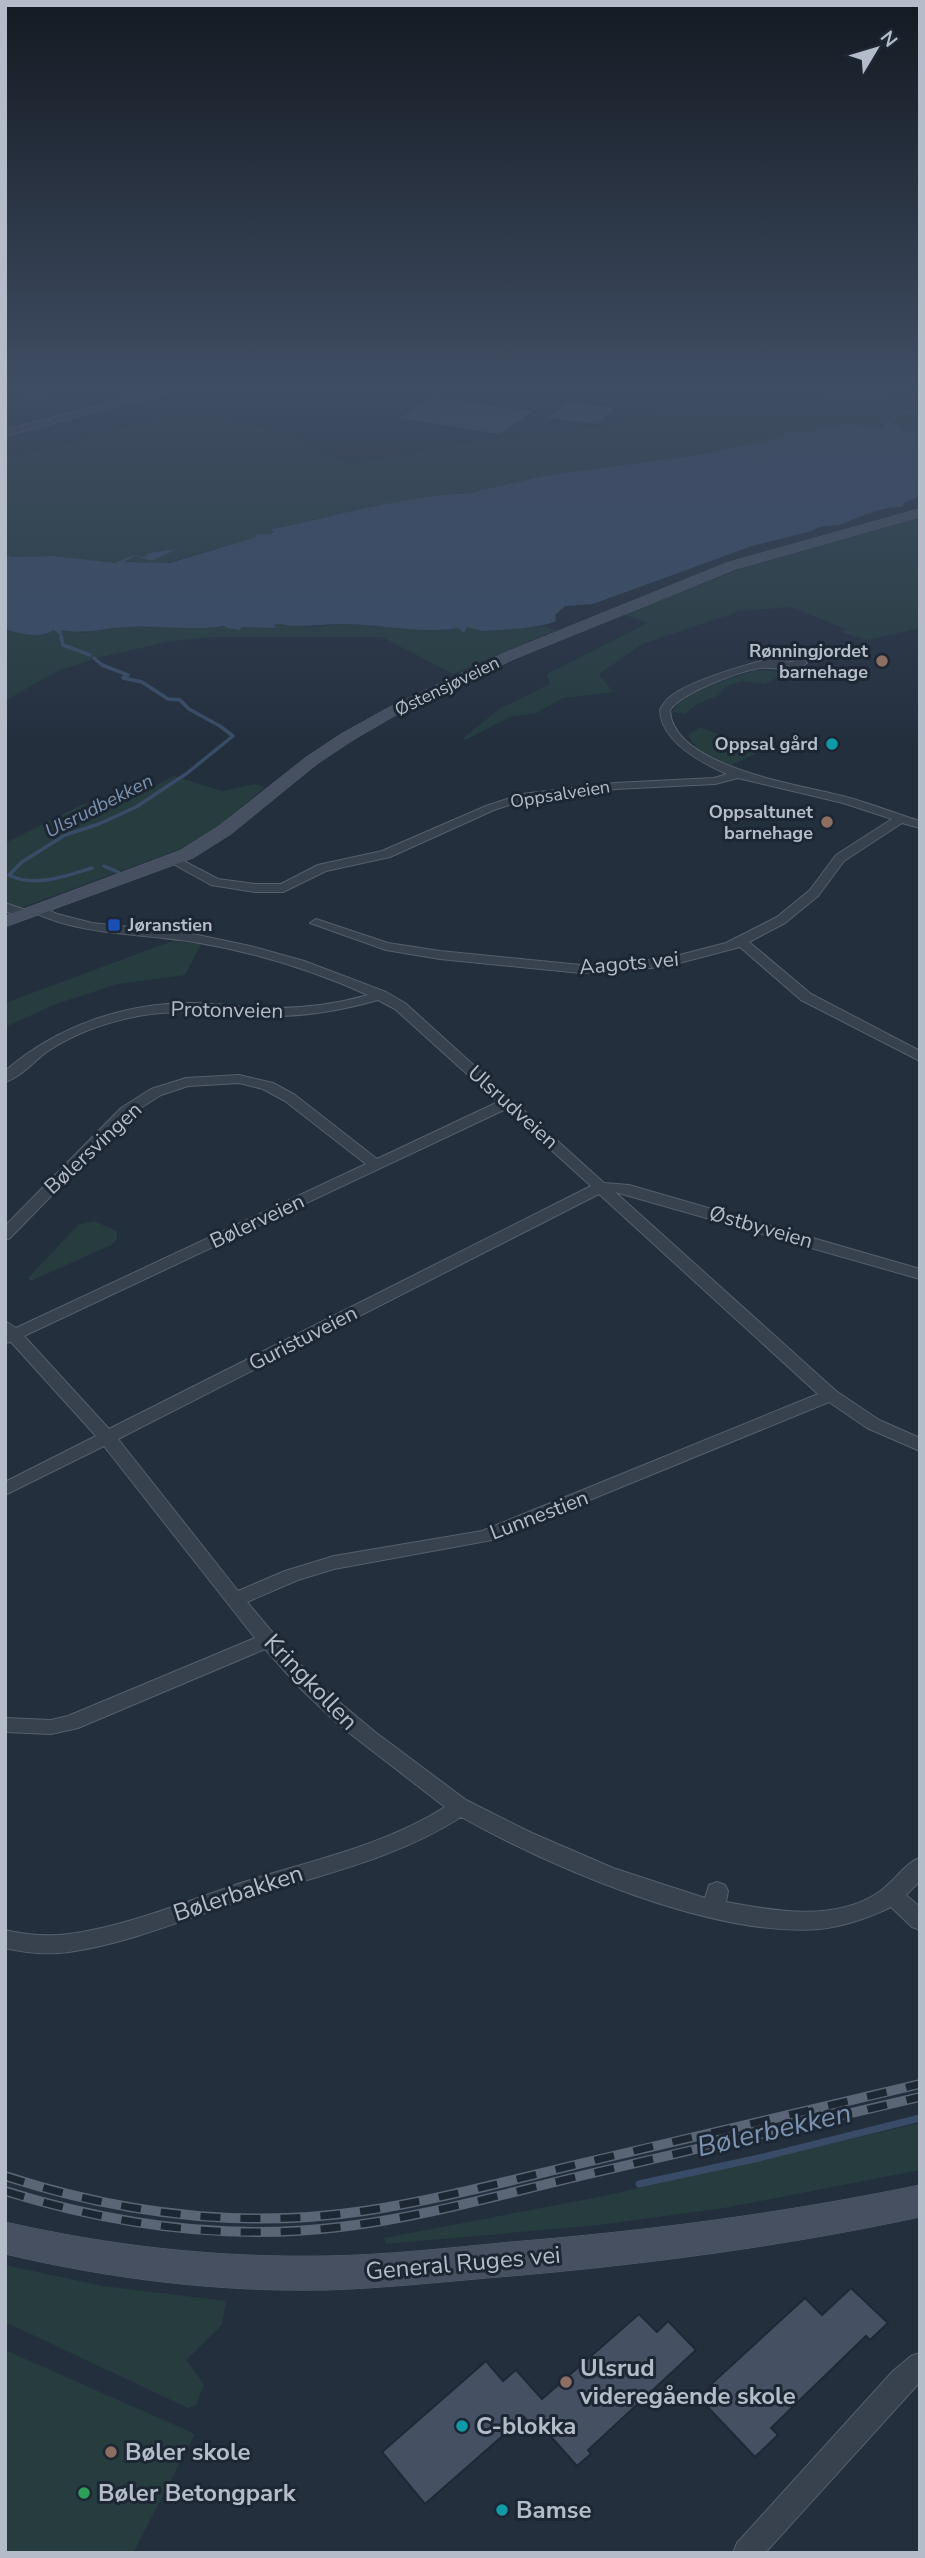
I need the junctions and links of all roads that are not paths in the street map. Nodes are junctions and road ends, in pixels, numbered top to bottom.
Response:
1 (920, 513) edge
2 (762, 665) dead end
3 (735, 775) junction
4 (900, 819) junction
5 (920, 825) edge
6 (172, 860) junction
7 (5, 908) edge
8 (31, 912) junction
9 (5, 922) edge
10 (316, 923) dead end
11 (742, 942) junction
12 (381, 995) junction
13 (920, 1057) edge
14 (5, 1078) edge
15 (508, 1103) junction
16 (376, 1165) junction
17 (601, 1187) junction
18 (5, 1235) edge
19 (920, 1274) edge
20 (8, 1333) edge
21 (830, 1395) junction
22 (108, 1437) junction
23 (920, 1445) edge
24 (5, 1489) edge
25 (237, 1599) junction
26 (268, 1640) junction
27 (5, 1725) edge
28 (461, 1807) junction
29 (920, 1866) edge
30 (892, 1895) junction
31 (920, 1921) edge
32 (5, 1939) edge
33 (920, 2201) edge
34 (5, 2238) edge
35 (920, 2365) edge
36 (747, 2553) edge

1 - 6 main road, Østensjøveien
2 - 3 street
3 - 4 street, Oppsalveien
3 - 6 street, Oppsalveien
4 - 5 street, Oppsalveien
4 - 11 street, Aagots vei
6 - 8 main road, Østensjøveien
7 - 8 street, Ulsrudveien
8 - 9 main road, Østensjøveien
8 - 12 street, Ulsrudveien
10 - 11 street, Aagots vei
11 - 13 street
12 - 14 street, Protonveien
12 - 15 street, Ulsrudveien
15 - 16 street, Bølerveien
15 - 17 street, Ulsrudveien
16 - 18 street, Bølersvingen
16 - 20 street, Bølerveien
17 - 19 street, Østbyveien
17 - 21 street, Ulsrudveien
17 - 22 street, Guristuveien
20 - 22 street, Kringkollen
21 - 23 street, Ulsrudveien
21 - 25 street, Lunnestien
22 - 24 street, Guristuveien
22 - 25 street, Kringkollen
25 - 26 street, Kringkollen
26 - 27 street
26 - 28 street, Kringkollen
28 - 30 street, Kringkollen
28 - 32 street, Bølerbakken
29 - 30 street, Kringkollen
30 - 31 street
33 - 34 main road, General Ruges vei
35 - 36 street

